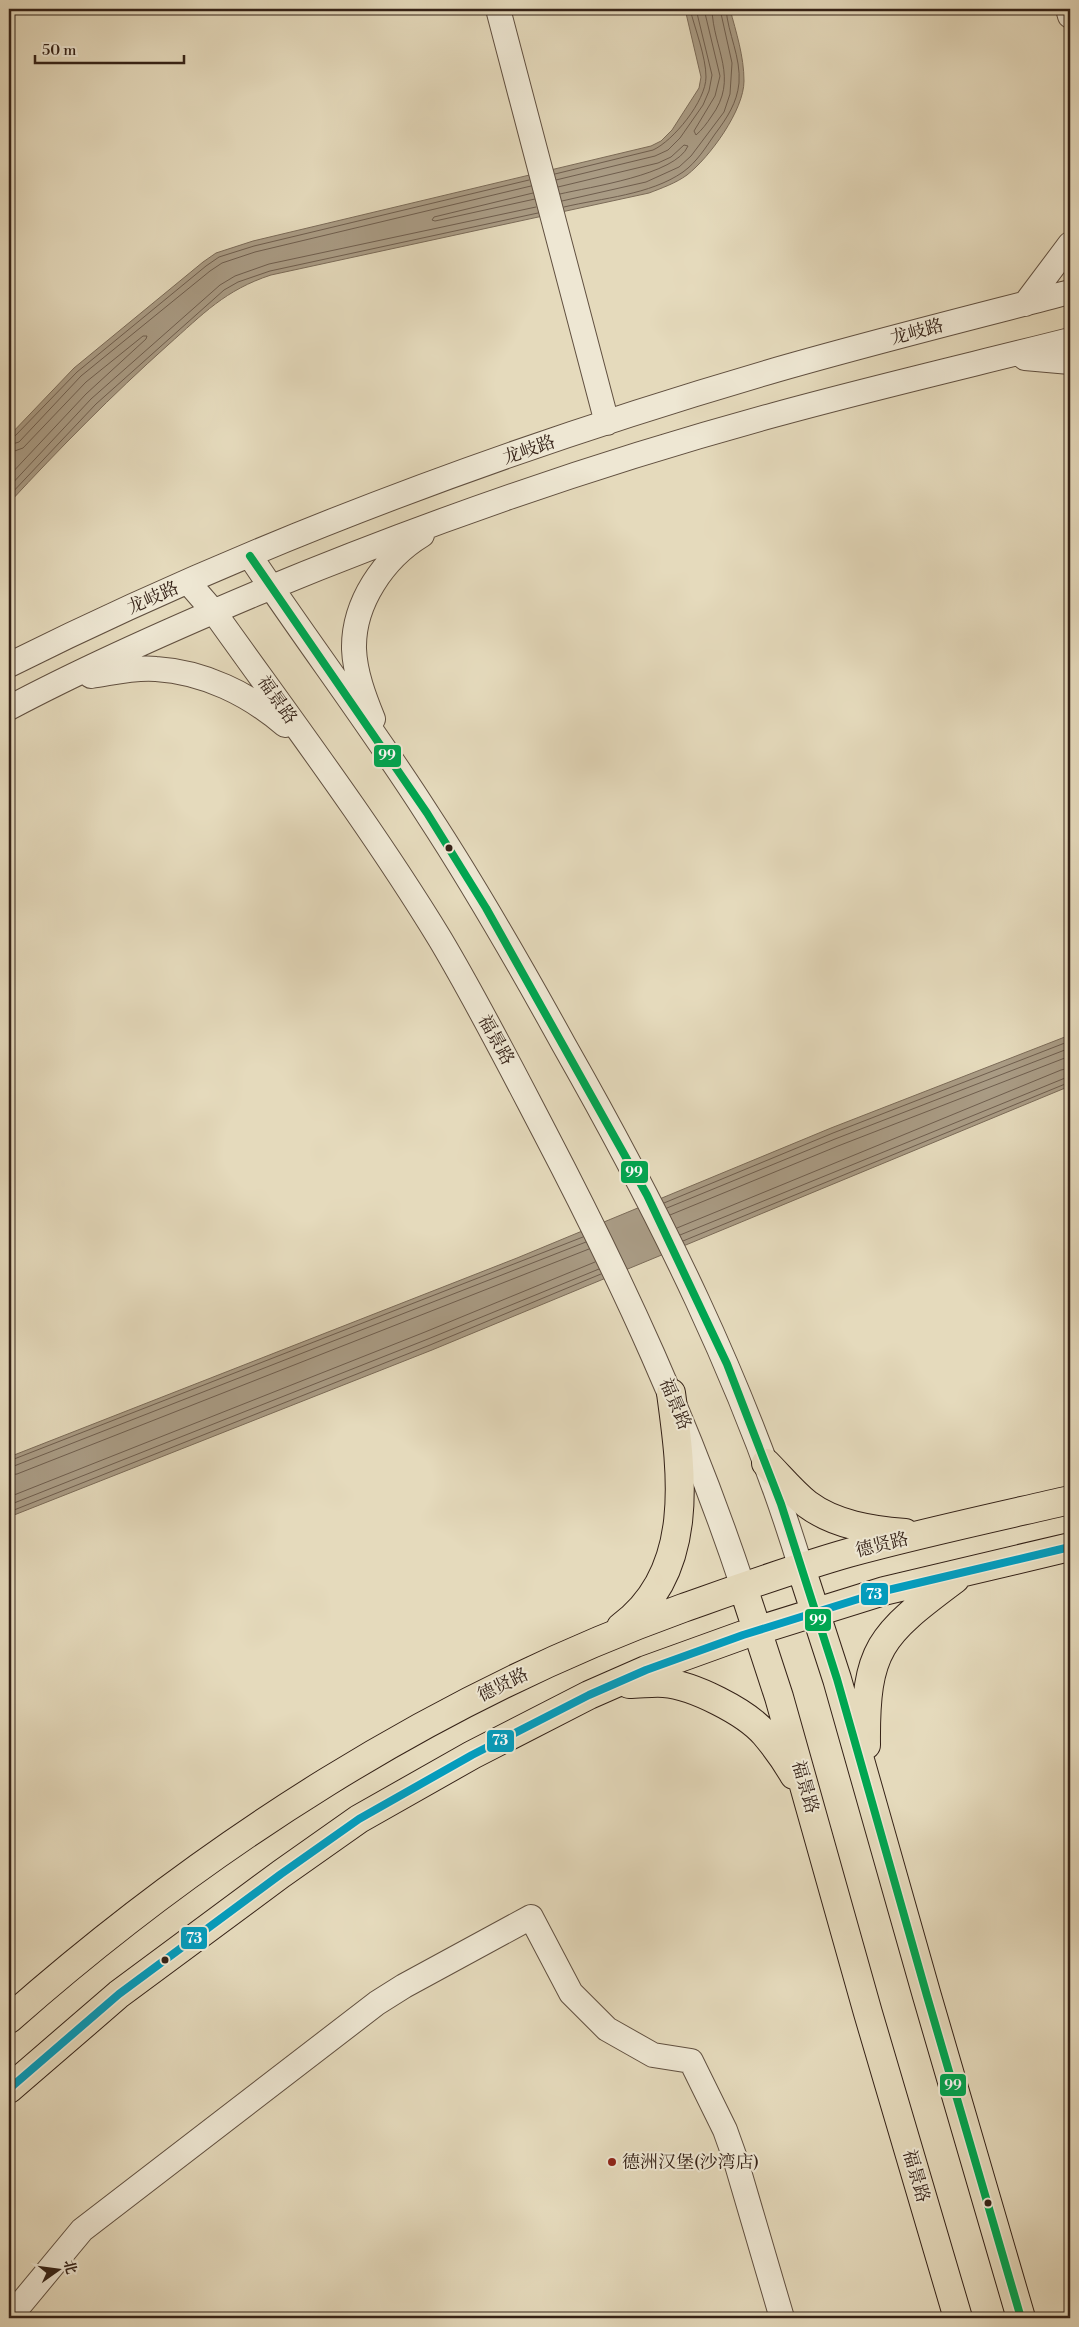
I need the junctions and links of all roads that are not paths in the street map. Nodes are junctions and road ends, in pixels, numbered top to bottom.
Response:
1 (498, 9) edge
2 (1068, 9) edge
3 (1070, 16) edge
4 (1070, 244) edge
5 (1070, 292) edge
6 (1025, 304) junction
7 (1070, 340) edge
8 (1005, 356) junction
9 (1070, 362) edge
10 (607, 423) junction
11 (455, 517) junction
12 (250, 556) junction
13 (188, 582) junction
14 (271, 588) junction
15 (214, 612) junction
16 (9, 665) edge
17 (64, 680) junction
18 (9, 708) edge
19 (310, 746) junction
20 (399, 772) junction
21 (671, 1393) junction
22 (766, 1462) junction
23 (1070, 1500) edge
24 (927, 1534) junction
25 (1070, 1547) edge
26 (801, 1568) junction
27 (964, 1573) junction
28 (743, 1587) junction
29 (815, 1611) junction
30 (757, 1630) junction
31 (608, 1637) junction
32 (613, 1685) junction
33 (866, 1782) junction
34 (807, 1796) junction
35 (9, 2019) edge
36 (9, 2089) edge
37 (9, 2318) edge
38 (782, 2318) edge
39 (958, 2318) edge
40 (1021, 2318) edge

1 - 10 street
2 - 3 street
4 - 6 street
5 - 6 street, 龙岐路
6 - 10 street, 龙岐路
7 - 8 street
8 - 9 street
8 - 11 street
10 - 12 street, 龙岐路
11 - 14 street
11 - 20 street
12 - 13 street, 龙岐路
12 - 14 street
13 - 15 street, 福景路
13 - 16 street, 龙岐路
14 - 15 street
14 - 20 street
15 - 17 street
15 - 19 street, 福景路
17 - 18 street
17 - 19 street
19 - 21 street, 福景路
20 - 22 street
21 - 28 street, 福景路
21 - 31 main road
22 - 24 main road
22 - 26 street
23 - 24 main road, 德贤路
24 - 26 main road, 德贤路
25 - 27 main road
26 - 28 main road, 德贤路
26 - 29 main road
27 - 29 main road
27 - 33 main road
28 - 30 main road, 福景路
28 - 31 main road, 德贤路
29 - 30 main road
29 - 33 main road
30 - 32 main road
30 - 34 main road, 福景路
31 - 35 main road, 德贤路
32 - 34 main road
32 - 36 main road
33 - 40 main road
34 - 39 main road, 福景路
37 - 38 street

